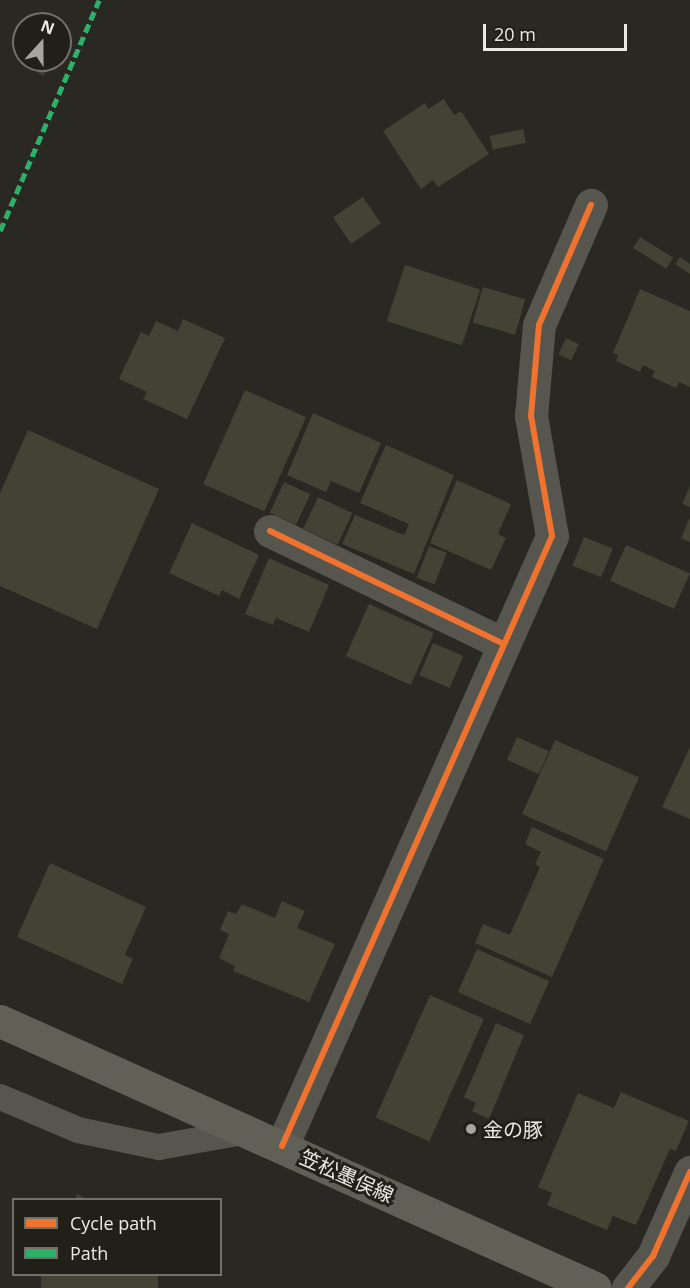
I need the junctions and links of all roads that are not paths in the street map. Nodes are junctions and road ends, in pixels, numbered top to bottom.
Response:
1 (591, 205) dead end
2 (270, 531) dead end
3 (504, 644) junction
4 (0, 1021) edge
5 (0, 1097) edge
6 (242, 1132) junction
7 (282, 1146) junction
8 (690, 1172) edge
9 (595, 1288) edge
10 (628, 1288) edge

1 - 3 street
2 - 3 street
3 - 7 street
4 - 6 main road, 笠松墨俣線
5 - 6 lane
6 - 7 main road, 笠松墨俣線
7 - 9 main road, 笠松墨俣線
8 - 10 street

